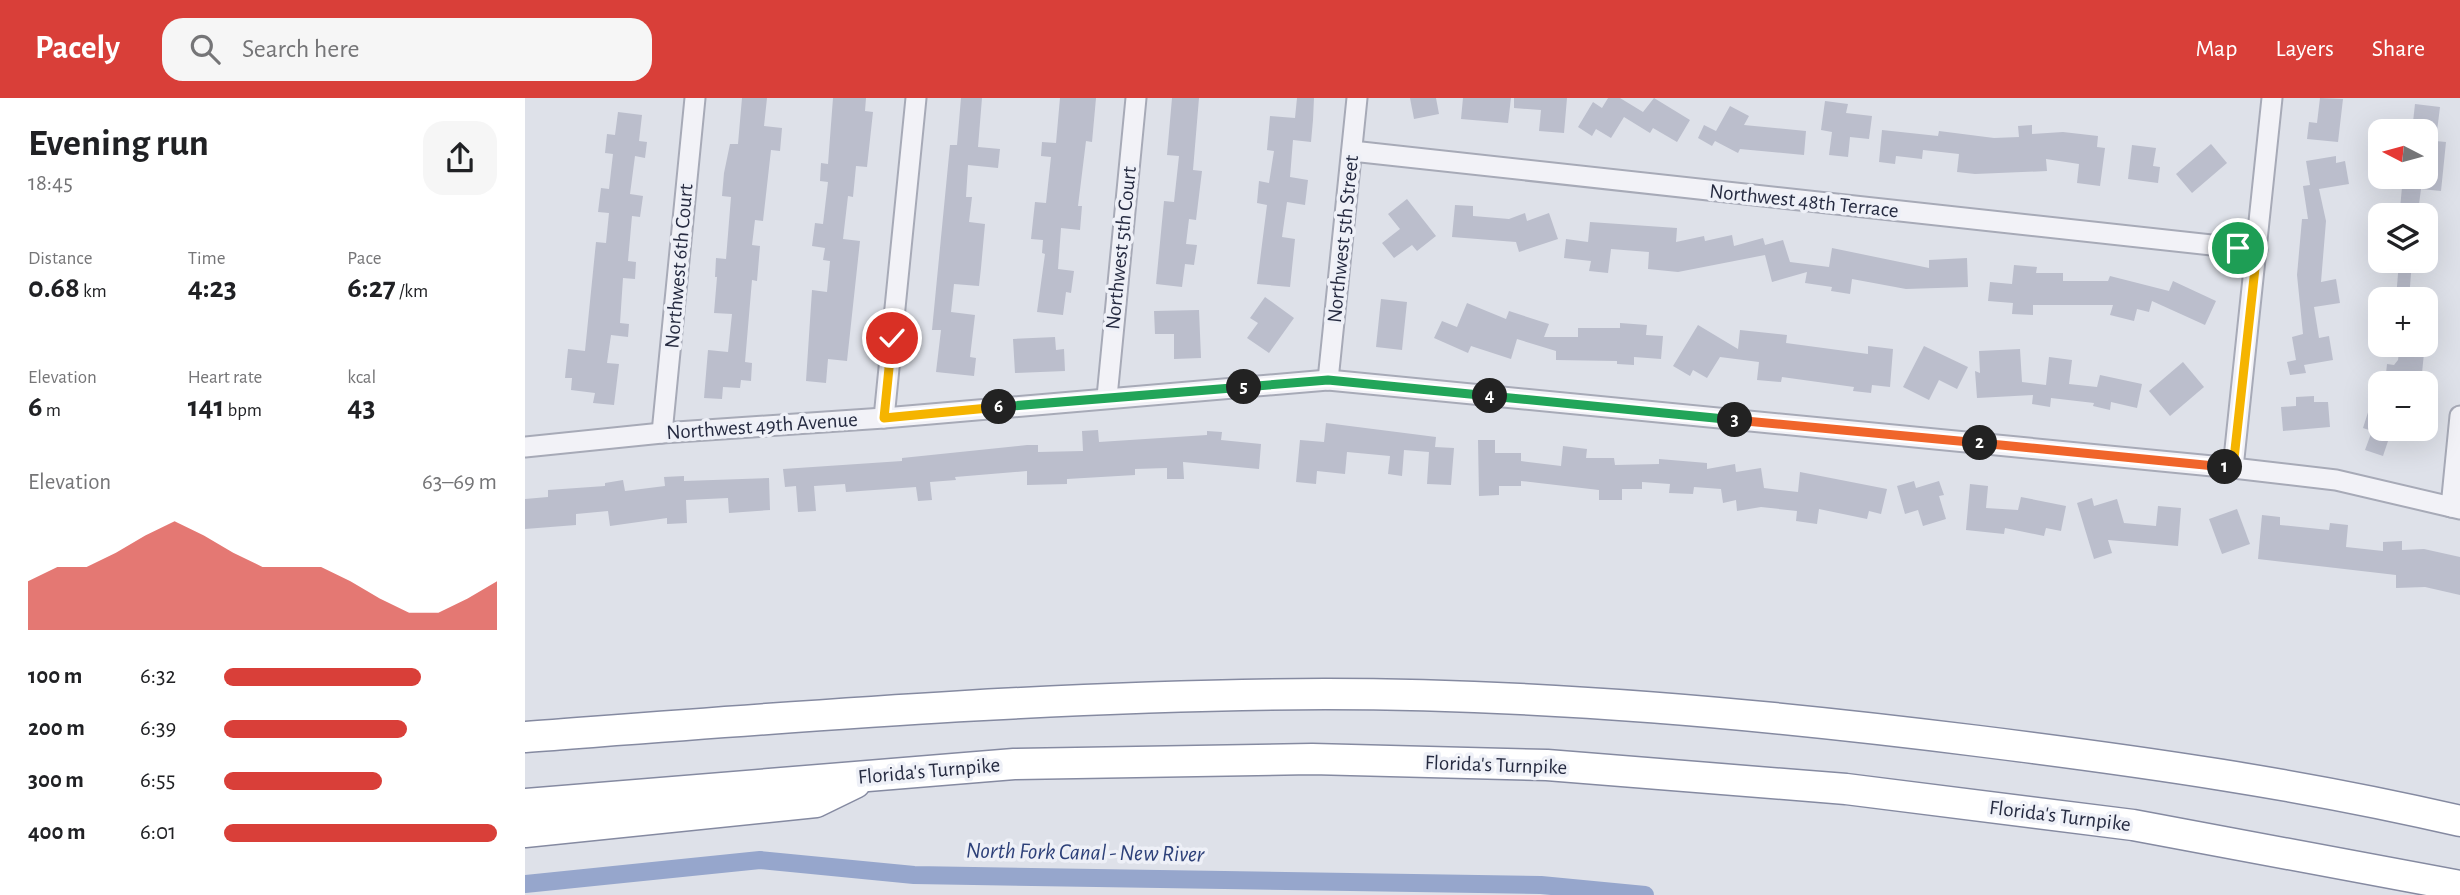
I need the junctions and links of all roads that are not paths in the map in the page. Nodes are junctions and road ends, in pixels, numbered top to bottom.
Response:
1 (695, 98) edge
2 (916, 98) edge
3 (1136, 98) edge
4 (1357, 98) edge
5 (2272, 98) edge
6 (1352, 151) junction
7 (2257, 250) junction
8 (1328, 380) junction
9 (1107, 397) junction
10 (2460, 416) edge
11 (884, 418) junction
12 (662, 433) junction
13 (525, 447) edge
14 (2233, 468) junction
15 (2455, 508) edge
16 (525, 737) edge
17 (871, 776) junction
18 (525, 804) edge
19 (2460, 821) edge
20 (525, 832) edge
21 (2460, 886) edge

1 - 12 street, Northwest 6th Court
2 - 11 street
3 - 9 street, Northwest 5th Court
4 - 6 street, Northwest 5th Street
5 - 7 street
6 - 7 street, Northwest 48th Terrace
6 - 8 street, Northwest 5th Street
7 - 14 street
8 - 9 street, Northwest 49th Avenue
8 - 14 street, Northwest 49th Avenue
9 - 11 street, Northwest 49th Avenue
10 - 15 street
11 - 12 street, Northwest 49th Avenue
12 - 13 street, Northwest 49th Avenue
14 - 15 street, Northwest 49th Avenue
16 - 19 highway
17 - 18 highway, Florida's Turnpike
17 - 20 highway
17 - 21 highway, Florida's Turnpike

